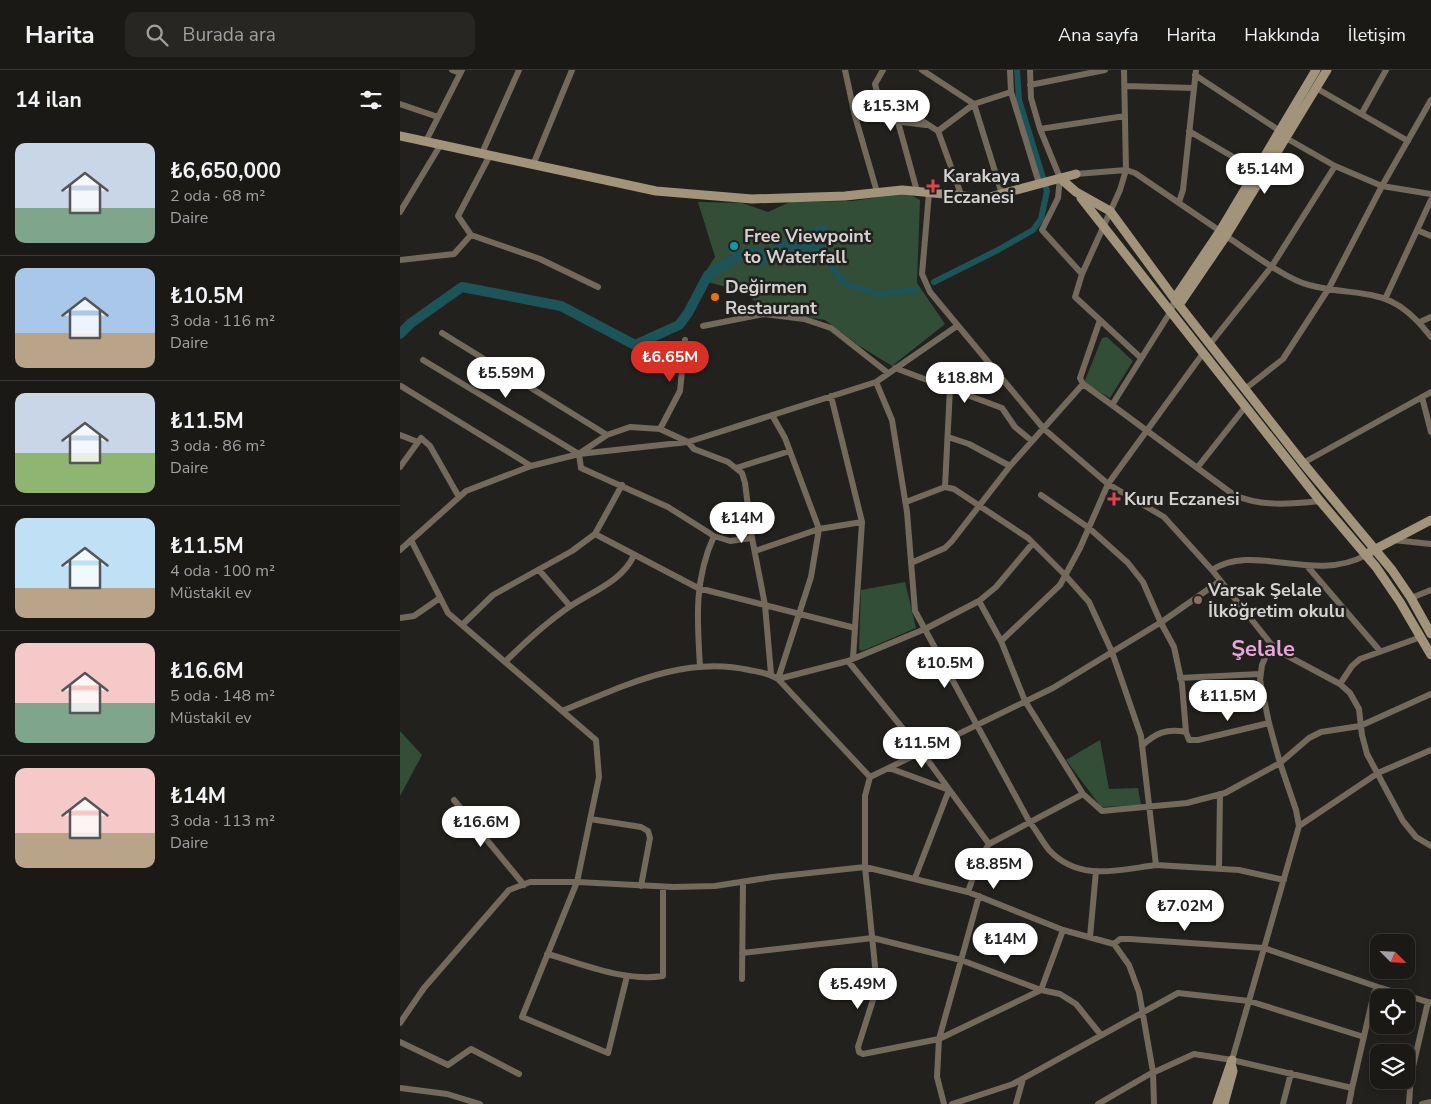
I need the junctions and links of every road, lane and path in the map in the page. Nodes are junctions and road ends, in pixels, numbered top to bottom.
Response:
1 (452, 70) edge
2 (519, 70) edge
3 (572, 70) edge
4 (845, 70) edge
5 (881, 70) edge
6 (922, 70) edge
7 (1010, 70) edge
8 (1030, 70) edge
9 (1105, 70) edge
10 (1124, 70) edge
11 (1316, 70) edge
12 (1327, 70) edge
13 (1386, 70) edge
14 (461, 72) edge
15 (1195, 73) edge
16 (1030, 85) junction
17 (1124, 86) junction
18 (1194, 88) junction
19 (1316, 88) junction
20 (1010, 92) junction
21 (1431, 100) edge
22 (400, 104) edge
23 (974, 104) junction
24 (1362, 113) junction
25 (855, 116) junction
26 (1125, 116) junction
27 (438, 117) junction
28 (898, 122) junction
29 (930, 126) junction
30 (1040, 129) junction
31 (938, 131) junction
32 (1188, 131) junction
33 (1283, 134) junction
34 (400, 136) edge
35 (426, 141) junction
36 (1408, 141) junction
37 (441, 144) junction
38 (486, 154) junction
39 (533, 165) junction
40 (1335, 166) junction
41 (1126, 170) junction
42 (1257, 171) junction
43 (1076, 174) joint
44 (1057, 179) junction
45 (1041, 183) junction
46 (1382, 186) junction
47 (917, 191) junction
48 (877, 192) junction
49 (1076, 192) junction
50 (929, 193) junction
51 (1002, 194) junction
52 (1431, 194) edge
53 (962, 197) junction
54 (1431, 200) edge
55 (1179, 202) junction
56 (1110, 211) junction
57 (400, 212) edge
58 (1104, 224) junction
59 (1417, 230) junction
60 (1223, 233) junction
61 (471, 235) junction
62 (1431, 236) edge
63 (400, 260) edge
64 (1272, 266) junction
65 (1082, 274) junction
66 (598, 287) dead end
67 (1329, 288) junction
68 (1385, 299) junction
69 (1177, 301) junction
70 (1171, 311) junction
71 (1431, 317) edge
72 (1100, 320) junction
73 (1420, 322) junction
74 (703, 326) dead end
75 (957, 326) junction
76 (442, 333) dead end
77 (1431, 337) edge
78 (685, 340) dead end
79 (1210, 344) junction
80 (1204, 352) junction
81 (1141, 358) junction
82 (423, 360) dead end
83 (895, 368) junction
84 (888, 373) junction
85 (876, 382) junction
86 (1082, 384) junction
87 (401, 386) dead end
88 (950, 388) junction
89 (1245, 389) junction
90 (1431, 392) edge
91 (831, 396) junction
92 (1422, 397) junction
93 (1112, 405) junction
94 (1246, 406) junction
95 (772, 415) junction
96 (660, 429) junction
97 (1044, 429) junction
98 (1147, 432) junction
99 (1431, 432) edge
100 (400, 435) edge
101 (607, 435) junction
102 (948, 436) junction
103 (1032, 441) junction
104 (418, 442) junction
105 (688, 442) junction
106 (790, 451) junction
107 (579, 454) junction
108 (1302, 463) junction
109 (531, 466) junction
110 (1010, 466) junction
111 (400, 467) edge
112 (736, 468) junction
113 (1197, 468) junction
114 (1108, 484) junction
115 (622, 485) junction
116 (946, 487) junction
117 (1041, 495) dead end
118 (459, 497) junction
119 (1320, 501) junction
120 (906, 502) junction
121 (982, 506) junction
122 (1431, 520) edge
123 (862, 522) junction
124 (1089, 528) junction
125 (819, 529) junction
126 (595, 534) junction
127 (714, 536) junction
128 (752, 538) junction
129 (411, 540) junction
130 (1390, 540) junction
131 (1033, 543) junction
132 (1431, 544) edge
133 (1374, 549) junction
134 (400, 550) edge
135 (755, 551) junction
136 (634, 555) junction
137 (1366, 555) junction
138 (912, 563) junction
139 (1308, 567) junction
140 (538, 570) junction
141 (1212, 570) junction
142 (1066, 575) junction
143 (1220, 581) junction
144 (698, 588) junction
145 (1431, 590) edge
146 (440, 598) junction
147 (1411, 598) junction
148 (979, 600) junction
149 (765, 605) junction
150 (570, 606) junction
151 (799, 616) junction
152 (400, 618) edge
153 (1160, 623) junction
154 (462, 625) junction
155 (855, 628) junction
156 (924, 629) junction
157 (1431, 634) edge
158 (1421, 637) junction
159 (1002, 641) junction
160 (1271, 644) junction
161 (1380, 651) junction
162 (1112, 652) junction
163 (1431, 655) edge
164 (851, 659) junction
165 (505, 662) junction
166 (700, 666) junction
167 (771, 674) junction
168 (1260, 674) junction
169 (1180, 678) junction
170 (778, 679) junction
171 (1340, 684) junction
172 (1431, 694) edge
173 (1025, 701) junction
174 (562, 711) junction
175 (1269, 723) junction
176 (977, 724) junction
177 (1360, 726) junction
178 (1186, 732) junction
179 (1142, 746) junction
180 (1431, 750) edge
181 (921, 751) junction
182 (1280, 763) junction
183 (889, 768) junction
184 (1378, 773) junction
185 (870, 777) junction
186 (949, 790) junction
187 (1083, 794) junction
188 (1220, 794) junction
189 (454, 800) dead end
190 (1150, 808) junction
191 (590, 819) junction
192 (1030, 822) junction
193 (1299, 826) junction
194 (989, 844) junction
195 (1431, 846) edge
196 (1156, 865) junction
197 (865, 867) junction
198 (1218, 868) junction
199 (1096, 871) junction
200 (915, 878) junction
201 (1284, 880) junction
202 (577, 882) junction
203 (743, 882) junction
204 (524, 885) junction
205 (641, 886) junction
206 (663, 887) junction
207 (968, 892) junction
208 (979, 896) junction
209 (1062, 930) junction
210 (872, 938) junction
211 (1090, 938) junction
212 (1114, 944) junction
213 (1264, 948) junction
214 (742, 953) junction
215 (547, 954) junction
216 (961, 960) junction
217 (627, 976) junction
218 (742, 979) dead end
219 (1378, 987) junction
220 (1041, 990) junction
221 (1249, 1001) junction
222 (1430, 1003) edge
223 (1144, 1012) junction
224 (400, 1023) edge
225 (1101, 1035) junction
226 (1364, 1037) junction
227 (939, 1039) junction
228 (400, 1042) edge
229 (1232, 1061) junction
230 (1153, 1072) junction
231 (519, 1074) dead end
232 (1291, 1074) junction
233 (1023, 1079) junction
234 (400, 1088) edge
235 (1352, 1088) junction
236 (1431, 1102) edge
237 (480, 1104) edge
238 (944, 1104) edge
239 (952, 1104) edge
240 (1016, 1104) edge
241 (1098, 1104) edge
242 (1154, 1104) edge
243 (1217, 1104) edge
244 (1224, 1104) edge
245 (1283, 1104) edge
246 (1349, 1104) edge
247 (1409, 1104) edge
248 (1422, 1104) edge

1 - 14 street
2 - 38 street
3 - 39 street
4 - 25 street
5 - 29 street
6 - 23 street
7 - 20 street
8 - 16 street
9 - 16 street
10 - 17 street
11 - 33 street
12 - 19 street
13 - 24 street
14 - 27 street
15 - 18 street
15 - 33 street
16 - 30 street
17 - 18 street
17 - 26 street
18 - 32 street
19 - 24 street
19 - 33 street
20 - 23 street
20 - 45 street
21 - 36 street
22 - 27 street
23 - 31 street
23 - 51 street
24 - 36 street
25 - 28 street
25 - 48 street
26 - 30 street
26 - 41 street
27 - 35 street
28 - 29 street
28 - 47 street
29 - 31 street
30 - 44 street
31 - 53 street
32 - 42 street
32 - 55 street
33 - 40 street
33 - 42 street
33 - 60 street
34 - 35 street
35 - 37 street
36 - 46 street
37 - 38 street
37 - 57 street
38 - 39 street
38 - 61 street
39 - 48 street
40 - 46 street
40 - 64 street
41 - 43 street
41 - 55 street
41 - 56 street
42 - 60 street
43 - 44 street
44 - 45 street
44 - 49 street
44 - 65 street
45 - 51 street
46 - 52 street
46 - 67 street
47 - 48 street
47 - 50 street
49 - 56 street
49 - 58 street
50 - 53 street
50 - 75 street
51 - 53 street
54 - 59 street
55 - 60 street
56 - 58 street
56 - 69 street
58 - 65 street
58 - 70 street
59 - 62 street
59 - 68 street
60 - 64 street
60 - 69 street
61 - 63 street
61 - 66 street
64 - 67 street
64 - 79 street
65 - 72 street
67 - 68 street
67 - 89 street
68 - 73 street
69 - 70 street
69 - 79 street
70 - 80 street
70 - 81 street
71 - 73 street
72 - 81 street
72 - 86 street
73 - 77 street
74 - 84 street
75 - 83 street
75 - 97 street
76 - 101 street
78 - 96 street
79 - 89 street
80 - 94 street
80 - 98 street
81 - 93 street
82 - 107 street
83 - 84 street
83 - 88 street
84 - 85 street
85 - 91 street
85 - 120 street
86 - 93 street
86 - 97 street
87 - 109 street
88 - 102 street
88 - 103 street
89 - 108 street
90 - 92 street
91 - 95 street
91 - 123 street
92 - 99 street
92 - 108 street
93 - 98 street
94 - 113 street
94 - 119 street
95 - 105 street
95 - 106 street
96 - 101 street
96 - 105 street
97 - 103 street
97 - 114 street
98 - 113 street
98 - 114 street
100 - 104 street
101 - 107 street
102 - 110 street
102 - 116 street
103 - 110 street
104 - 111 street
104 - 118 street
105 - 107 street
105 - 112 street
106 - 112 street
106 - 125 street
107 - 109 street
107 - 115 street
108 - 133 street
109 - 118 street
110 - 121 street
112 - 128 street
113 - 119 street
114 - 124 street
114 - 141 street
115 - 126 street
115 - 127 street
116 - 120 street
116 - 121 street
117 - 124 street
118 - 129 street
119 - 137 street
120 - 138 street
121 - 131 street
121 - 138 street
122 - 130 street
123 - 125 street
123 - 155 street
124 - 142 street
124 - 153 street
125 - 135 street
125 - 151 street
126 - 136 street
126 - 140 street
127 - 128 street
127 - 144 street
128 - 135 street
129 - 134 street
129 - 146 street
130 - 132 street
130 - 133 street
131 - 142 street
131 - 148 street
133 - 137 street
133 - 147 street
135 - 149 street
136 - 144 street
136 - 150 street
137 - 139 street
137 - 158 street
138 - 156 street
139 - 141 street
139 - 161 street
140 - 150 street
140 - 154 street
141 - 143 street
142 - 159 street
142 - 162 street
143 - 153 street
143 - 160 street
144 - 149 street
144 - 166 street
145 - 147 street
146 - 152 street
146 - 154 street
147 - 157 street
148 - 156 street
148 - 159 street
149 - 151 street
149 - 167 street
150 - 165 street
151 - 155 street
151 - 170 street
153 - 162 street
153 - 169 street
154 - 165 street
155 - 164 street
156 - 164 street
156 - 176 street
158 - 161 street
158 - 163 street
159 - 173 street
160 - 168 street
160 - 171 street
161 - 171 street
162 - 173 street
162 - 179 street
164 - 170 street
164 - 181 street
165 - 174 street
166 - 167 street
166 - 174 street
167 - 170 street
168 - 169 street
168 - 175 street
169 - 178 street
170 - 185 street
171 - 177 street
172 - 177 street
173 - 176 street
173 - 187 street
174 - 191 street
175 - 178 street
175 - 182 street
176 - 181 street
176 - 192 street
177 - 182 street
177 - 184 street
178 - 179 street
179 - 190 street
180 - 184 street
181 - 183 street
181 - 186 street
182 - 188 street
182 - 193 street
183 - 185 street
183 - 186 street
184 - 193 street
184 - 195 street
185 - 197 street
186 - 194 street
186 - 200 street
187 - 190 street
187 - 192 street
188 - 190 street
188 - 198 street
189 - 204 street
190 - 196 street
191 - 202 street
191 - 205 street
192 - 194 street
192 - 199 street
193 - 201 street
194 - 207 street
196 - 198 street
196 - 199 street
197 - 200 street
197 - 203 street
197 - 210 street
198 - 201 street
199 - 211 street
200 - 207 street
201 - 213 street
202 - 204 street
202 - 205 street
202 - 215 street
203 - 206 street
203 - 214 street
204 - 224 street
205 - 206 street
206 - 217 street
207 - 208 street
208 - 209 street
208 - 216 street
209 - 211 street
209 - 220 street
210 - 214 street
210 - 216 street
210 - 227 street
211 - 212 street
212 - 213 street
212 - 223 street
213 - 219 street
213 - 221 street
214 - 218 street
215 - 217 street
215 - 217 street
216 - 220 street
216 - 227 street
219 - 222 street
219 - 226 street
220 - 225 street
220 - 227 street
221 - 223 street
221 - 226 street
221 - 229 street
222 - 247 street
223 - 225 street
223 - 230 street
225 - 233 street
226 - 235 street
227 - 238 street
228 - 231 street
229 - 230 street
229 - 232 street
229 - 243 street
229 - 244 street
230 - 241 street
230 - 242 street
232 - 235 street
232 - 245 street
233 - 239 street
233 - 240 street
234 - 237 street
235 - 246 street
236 - 248 street

